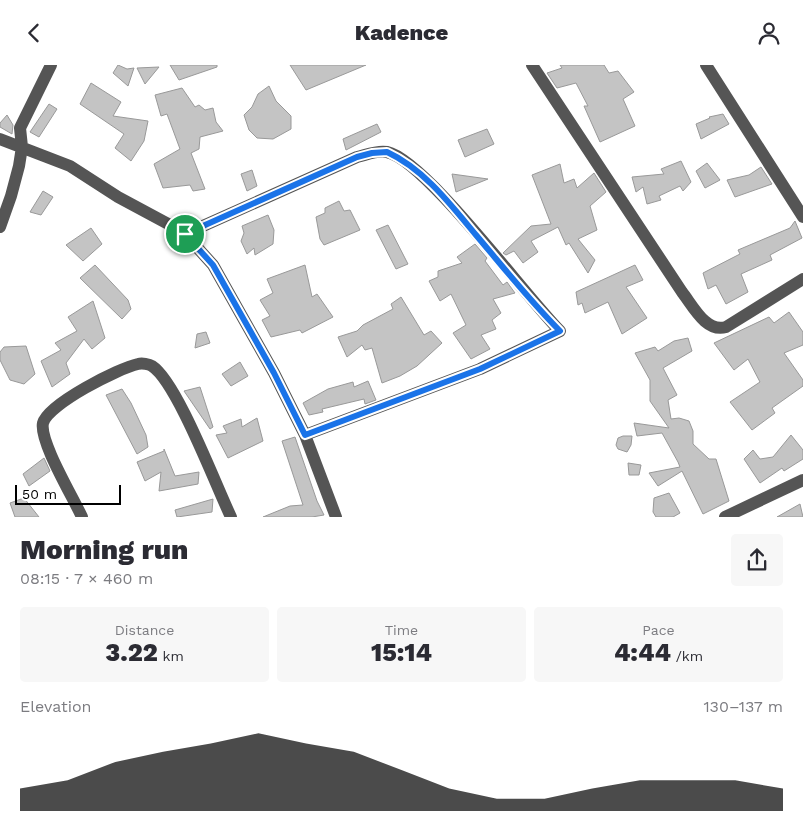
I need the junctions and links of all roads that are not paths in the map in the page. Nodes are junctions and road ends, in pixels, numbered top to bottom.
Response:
1 (52, 65) edge
2 (532, 65) edge
3 (706, 65) edge
4 (0, 139) edge
5 (22, 147) junction
6 (803, 217) edge
7 (0, 227) edge
8 (185, 234) junction
9 (803, 279) edge
10 (305, 435) junction
11 (803, 480) edge
12 (82, 517) edge
13 (231, 517) edge
14 (336, 517) edge
15 (725, 517) edge

1 - 5 street
2 - 9 street
3 - 6 street
4 - 5 street
5 - 7 street
5 - 8 street
8 - 10 street
8 - 10 street
10 - 14 street
11 - 15 street
12 - 13 street

